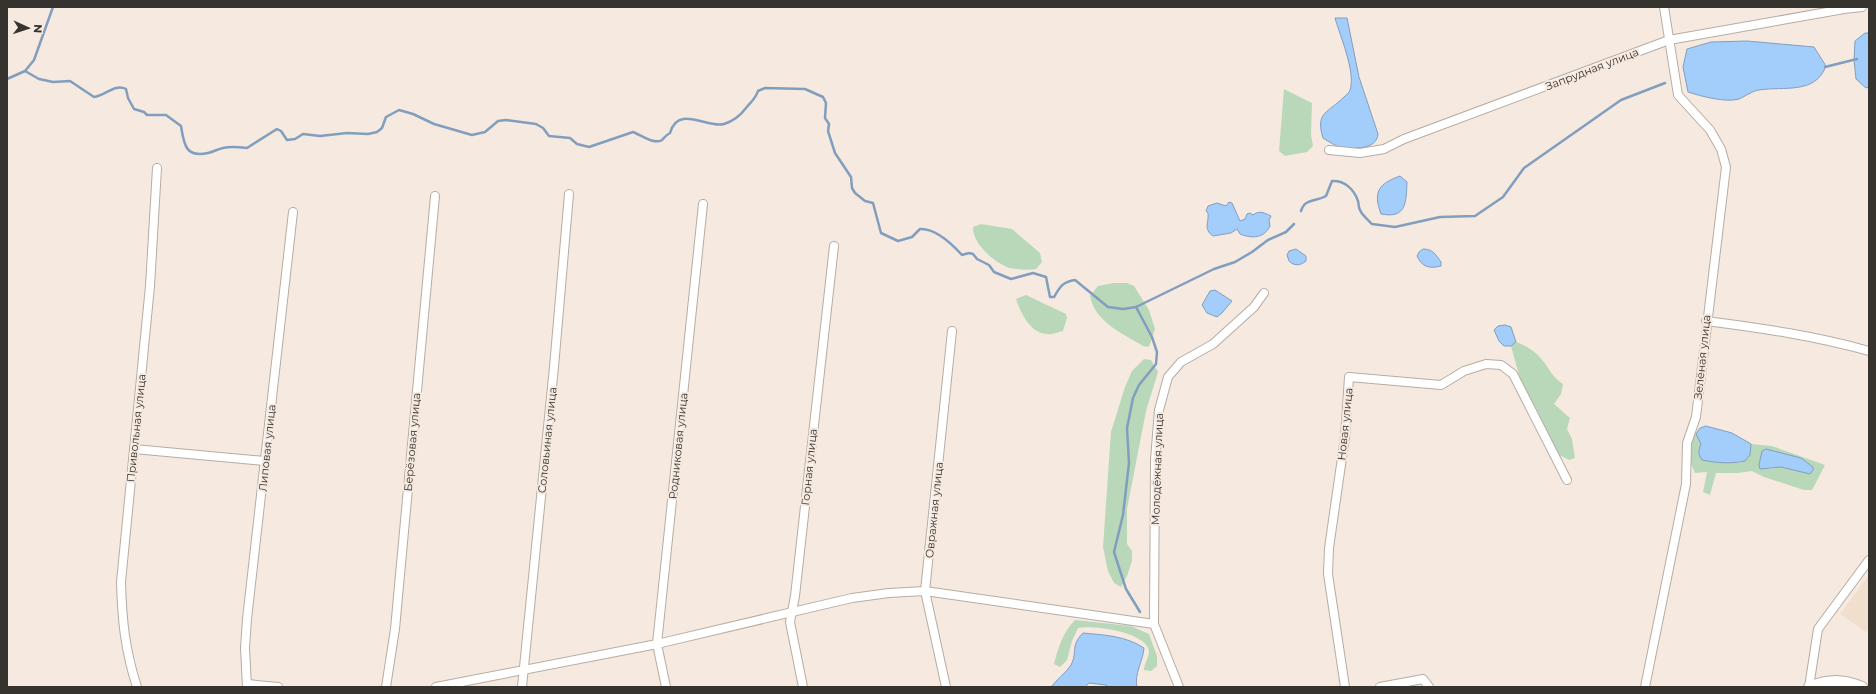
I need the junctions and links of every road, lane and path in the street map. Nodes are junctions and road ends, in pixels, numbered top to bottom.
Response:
1 (1664, 7) edge
2 (1862, 7) edge
3 (1669, 40) junction
4 (1328, 150) dead end
5 (156, 168) dead end
6 (569, 194) dead end
7 (435, 196) dead end
8 (703, 204) dead end
9 (292, 212) dead end
10 (834, 246) dead end
11 (1264, 293) dead end
12 (1706, 321) junction
13 (952, 331) dead end
14 (1869, 351) edge
15 (134, 449) junction
16 (265, 461) junction
17 (1567, 480) dead end
18 (1869, 560) edge
19 (925, 591) junction
20 (792, 611) junction
21 (1154, 624) junction
22 (657, 644) junction
23 (524, 671) junction
24 (247, 685) edge
25 (137, 687) edge
26 (278, 687) edge
27 (386, 687) edge
28 (436, 687) edge
29 (522, 687) edge
30 (666, 687) edge
31 (803, 687) edge
32 (946, 687) edge
33 (1178, 687) edge
34 (1345, 687) edge
35 (1380, 687) edge
36 (1429, 687) edge
37 (1645, 687) edge
38 (1809, 687) edge
39 (1862, 687) edge

1 - 3 street, Зелёная улица
2 - 3 street, Запрудная улица
3 - 4 street, Запрудная улица
3 - 12 street, Зелёная улица
5 - 15 street, Привольная улица
6 - 23 street, Соловьиная улица
7 - 27 street, Берёзовая улица
8 - 22 street, Родниковая улица
9 - 16 street, Липовая улица
10 - 20 street, Горная улица
11 - 21 street, Молодёжная улица
12 - 14 street
12 - 37 street, Зелёная улица
13 - 19 street, Овражная улица
15 - 16 street
15 - 25 street, Привольная улица
16 - 24 street, Липовая улица
17 - 34 street, Новая улица
18 - 38 street
19 - 20 street
19 - 21 street
19 - 32 street, Овражная улица
20 - 22 street
20 - 31 street, Горная улица
21 - 33 street, Молодёжная улица
22 - 23 street
22 - 30 street, Родниковая улица
23 - 28 street
23 - 29 street, Соловьиная улица
24 - 26 street
35 - 36 street
38 - 39 main road

